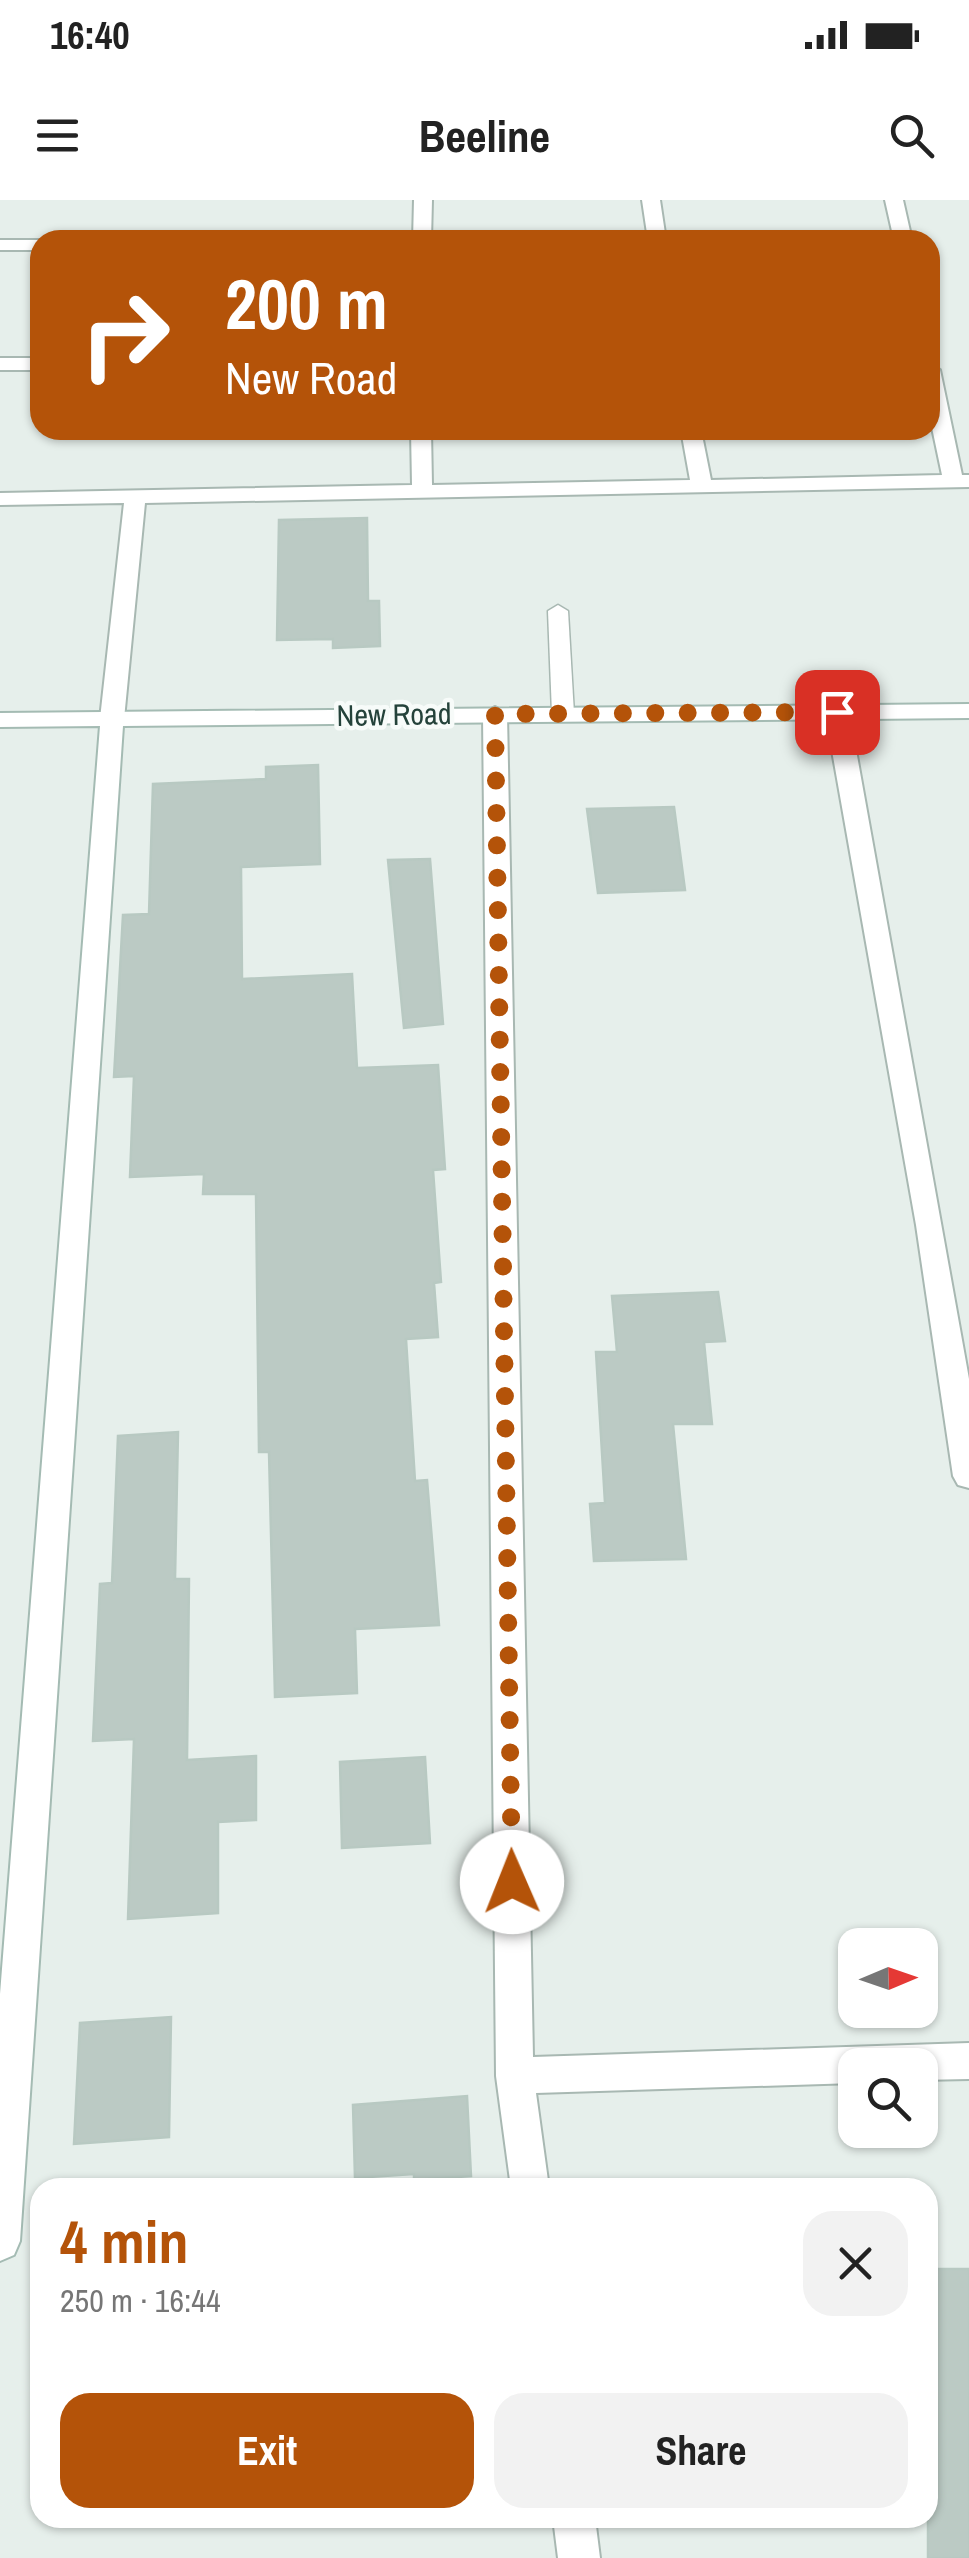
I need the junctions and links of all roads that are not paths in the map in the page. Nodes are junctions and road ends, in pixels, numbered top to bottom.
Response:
1 (423, 200) edge
2 (651, 200) edge
3 (894, 200) edge
4 (422, 230) edge
5 (656, 230) edge
6 (901, 230) edge
7 (0, 245) edge
8 (30, 245) edge
9 (0, 364) edge
10 (30, 364) edge
11 (940, 406) edge
12 (421, 440) edge
13 (693, 440) edge
14 (961, 481) edge
15 (702, 488) junction
16 (422, 491) junction
17 (135, 496) junction
18 (0, 499) edge
19 (558, 612) dead end
20 (969, 710) edge
21 (837, 712) junction
22 (495, 714) junction
23 (562, 714) junction
24 (112, 718) junction
25 (0, 720) edge
26 (969, 1476) edge
27 (969, 2061) edge
28 (515, 2076) junction
29 (529, 2178) edge
30 (0, 2241) edge
31 (575, 2528) edge
32 (579, 2558) edge

1 - 4 street
2 - 5 street
3 - 6 street
7 - 8 street
9 - 10 street
11 - 14 street
12 - 16 street
13 - 15 street
14 - 15 street
15 - 16 street
16 - 17 street
17 - 18 street
17 - 24 street
19 - 23 lane
20 - 21 street, New Road
21 - 23 street, New Road
21 - 26 street
22 - 23 street, New Road
22 - 24 street, New Road
22 - 28 street
24 - 25 street, New Road
24 - 30 street
27 - 28 street
28 - 29 street
31 - 32 street

